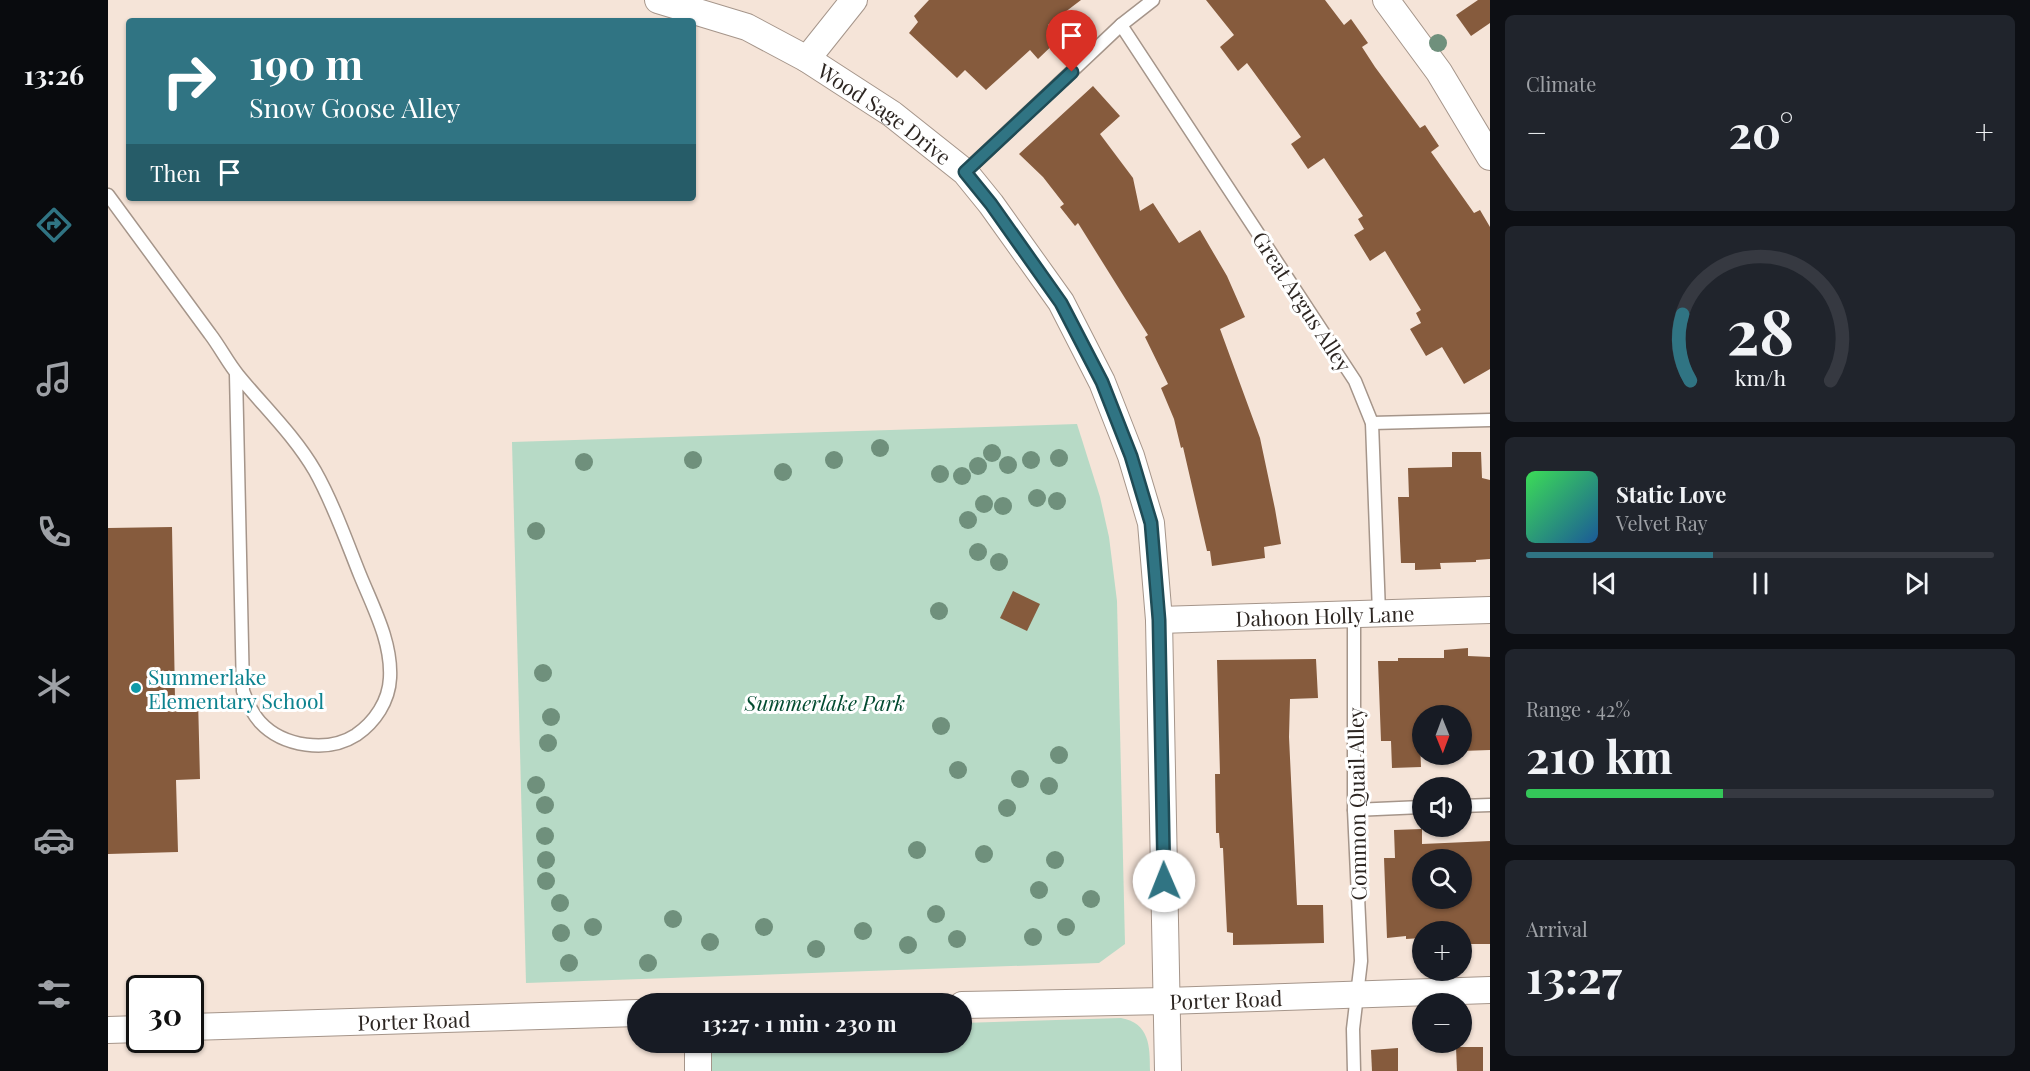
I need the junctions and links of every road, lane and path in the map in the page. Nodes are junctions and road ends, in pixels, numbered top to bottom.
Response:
1 (664, 0) edge
2 (854, 0) edge
3 (1153, 0) edge
4 (1386, 0) edge
5 (1121, 25) junction
6 (807, 59) junction
7 (1490, 157) edge
8 (965, 172) junction
9 (108, 195) edge
10 (236, 374) junction
11 (1490, 420) edge
12 (1372, 423) junction
13 (1490, 610) edge
14 (1354, 613) junction
15 (1380, 613) junction
16 (1159, 620) junction
17 (1490, 805) edge
18 (1472, 806) edge
19 (1412, 807) edge
20 (1354, 810) junction
21 (1490, 990) edge
22 (1357, 994) junction
23 (1166, 1001) junction
24 (972, 1005) edge
25 (627, 1013) edge
26 (204, 1027) edge
27 (126, 1029) edge
28 (108, 1030) edge
29 (698, 1053) edge
30 (698, 1071) edge
31 (1168, 1071) edge
32 (1354, 1071) edge

1 - 6 street, Wood Sage Drive
2 - 6 street
3 - 5 lane
4 - 7 street
5 - 8 lane
5 - 12 lane, Great Argus Alley
6 - 8 street, Wood Sage Drive
8 - 16 street, Wood Sage Drive
9 - 10 lane
10 - 10 lane
11 - 12 lane
12 - 15 lane, Great Argus Alley
13 - 15 street, Dahoon Holly Lane
14 - 15 street, Dahoon Holly Lane
14 - 16 street, Dahoon Holly Lane
14 - 20 lane, Common Quail Alley
16 - 23 street, Wood Sage Drive
17 - 18 lane
19 - 20 lane
20 - 22 lane, Common Quail Alley
21 - 22 street, Porter Road
22 - 23 street, Porter Road
22 - 32 lane, Common Quail Alley
23 - 24 street, Porter Road
23 - 31 street, Wood Sage Drive
25 - 26 street, Porter Road
27 - 28 street
29 - 30 street

